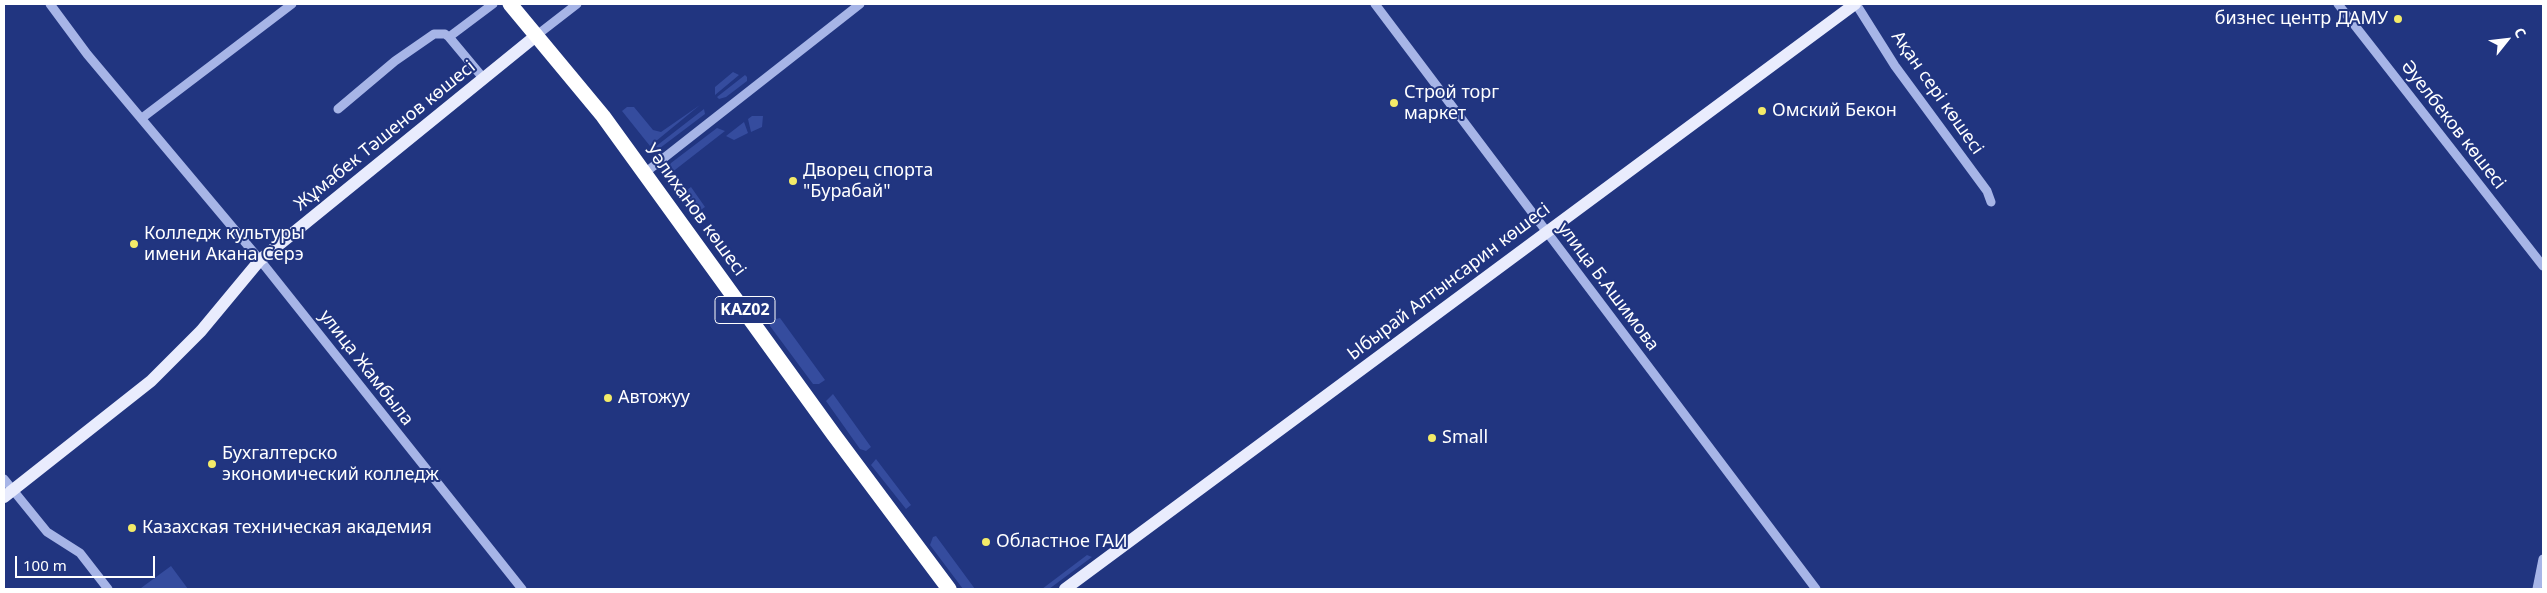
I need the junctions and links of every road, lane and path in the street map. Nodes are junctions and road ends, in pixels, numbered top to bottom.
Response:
1 (50, 4) edge
2 (292, 4) edge
3 (493, 4) edge
4 (510, 4) edge
5 (515, 4) edge
6 (576, 4) edge
7 (860, 4) edge
8 (1375, 4) edge
9 (1855, 4) edge
10 (2338, 4) edge
11 (537, 35) junction
12 (449, 37) junction
13 (484, 79) junction
14 (338, 109) dead end
15 (142, 118) junction
16 (646, 172) junction
17 (1991, 202) dead end
18 (1546, 232) junction
19 (260, 260) junction
20 (2543, 266) edge
21 (4, 479) edge
22 (8, 493) edge
23 (2543, 559) edge
24 (108, 589) edge
25 (522, 589) edge
26 (949, 589) edge
27 (1065, 589) edge
28 (1816, 589) edge
29 (2537, 589) edge

1 - 15 street, улица Жамбыла
2 - 15 street
3 - 12 street
4 - 11 highway, Уәлиханов көшесі / KАZ02
5 - 11 highway, KАZ02
6 - 11 street
7 - 16 street
8 - 18 street, улица Б.Ашимова
9 - 17 street, Ақан сері көшесі
9 - 18 main road, Ыбырай Алтынсарин көшесі
10 - 20 street, Әуелбеков көшесі
11 - 13 main road, Жұмабек Тәшенов көшесі
11 - 16 highway, Уәлиханов көшесі / KАZ02
12 - 13 street
12 - 14 street
13 - 19 main road, Жұмабек Тәшенов көшесі
15 - 19 street, улица Жамбыла
16 - 26 highway, Уәлиханов көшесі / KАZ02
18 - 27 main road, Ыбырай Алтынсарин көшесі
18 - 28 street, улица Б.Ашимова
19 - 22 main road, Жұмабек Тәшенов көшесі
19 - 25 street, улица Жамбыла
21 - 22 street
22 - 24 street
23 - 29 street

